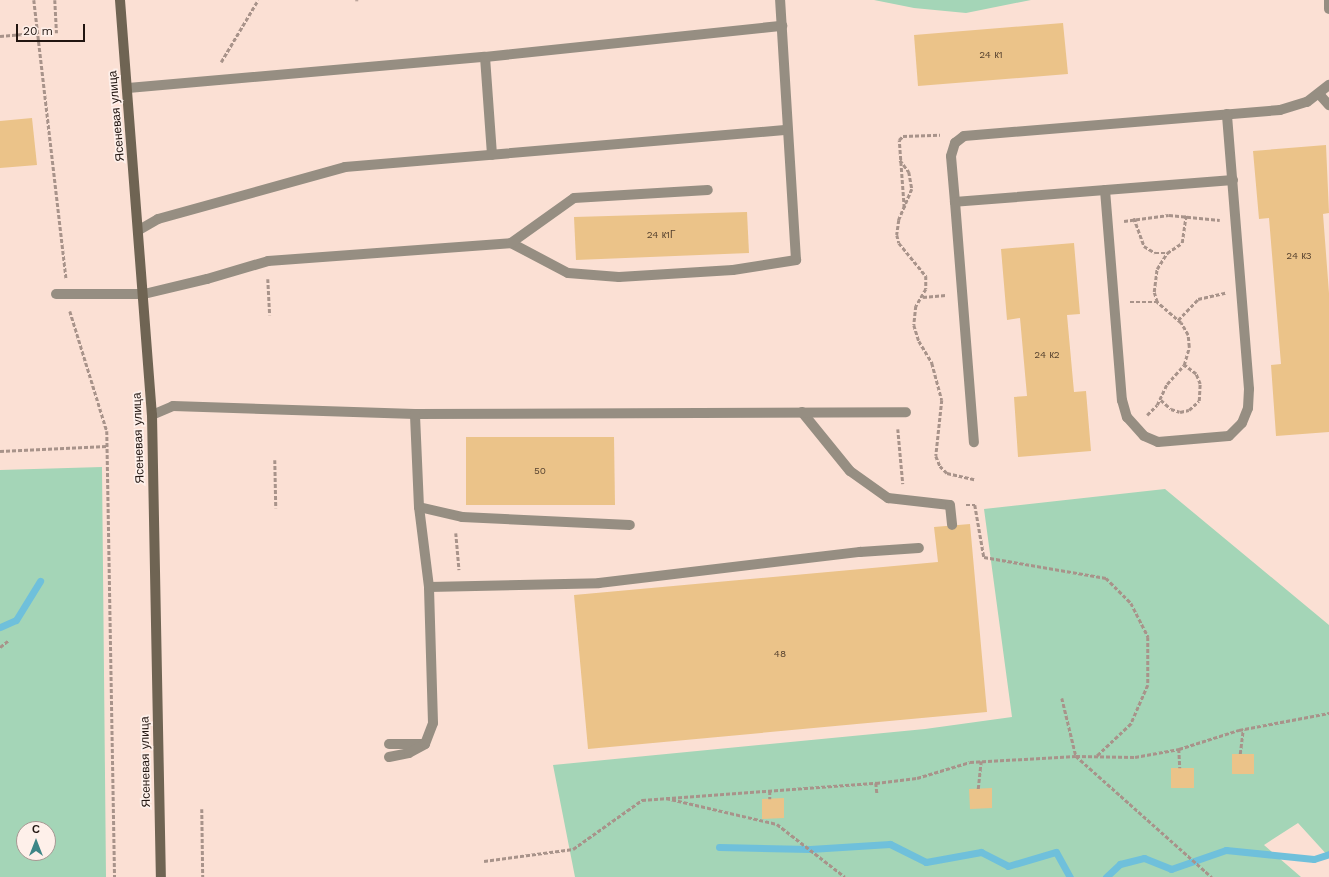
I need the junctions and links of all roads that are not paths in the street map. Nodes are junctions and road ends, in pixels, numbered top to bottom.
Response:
1 (120, 0) edge
2 (780, 0) edge
3 (1328, 0) edge
4 (1329, 9) edge
5 (782, 26) junction
6 (485, 57) junction
7 (1329, 85) edge
8 (128, 88) junction
9 (1319, 94) junction
10 (1329, 105) edge
11 (1227, 114) junction
12 (787, 130) junction
13 (492, 155) junction
14 (1233, 180) junction
15 (708, 190) dead end
16 (1105, 190) junction
17 (955, 202) junction
18 (139, 230) junction
19 (511, 243) junction
20 (56, 294) dead end
21 (144, 294) junction
22 (802, 412) junction
23 (901, 412) road end
24 (415, 414) junction
25 (152, 415) junction
26 (974, 442) dead end
27 (419, 507) junction
28 (952, 525) dead end
29 (630, 526) dead end
30 (919, 548) dead end
31 (429, 587) junction
32 (389, 744) dead end
33 (425, 744) junction
34 (389, 757) dead end
35 (161, 877) edge

1 - 8 main road, Ясеневая улица
2 - 5 lane
3 - 4 lane
5 - 6 lane
5 - 12 lane
6 - 8 lane
6 - 13 lane
7 - 9 lane
8 - 18 main road, Ясеневая улица
9 - 10 lane
9 - 11 lane
11 - 14 lane
11 - 17 lane
12 - 13 lane
12 - 19 lane
13 - 18 lane
14 - 16 lane
14 - 16 lane
15 - 19 lane
16 - 17 lane
17 - 26 lane
18 - 21 main road, Ясеневая улица
19 - 21 lane
20 - 21 lane
21 - 25 main road, Ясеневая улица
22 - 23 lane
22 - 24 lane
22 - 28 lane
24 - 25 lane
24 - 27 lane
25 - 35 main road, Ясеневая улица
27 - 29 lane
27 - 31 lane
30 - 31 lane
31 - 33 lane
32 - 33 lane
33 - 34 lane

